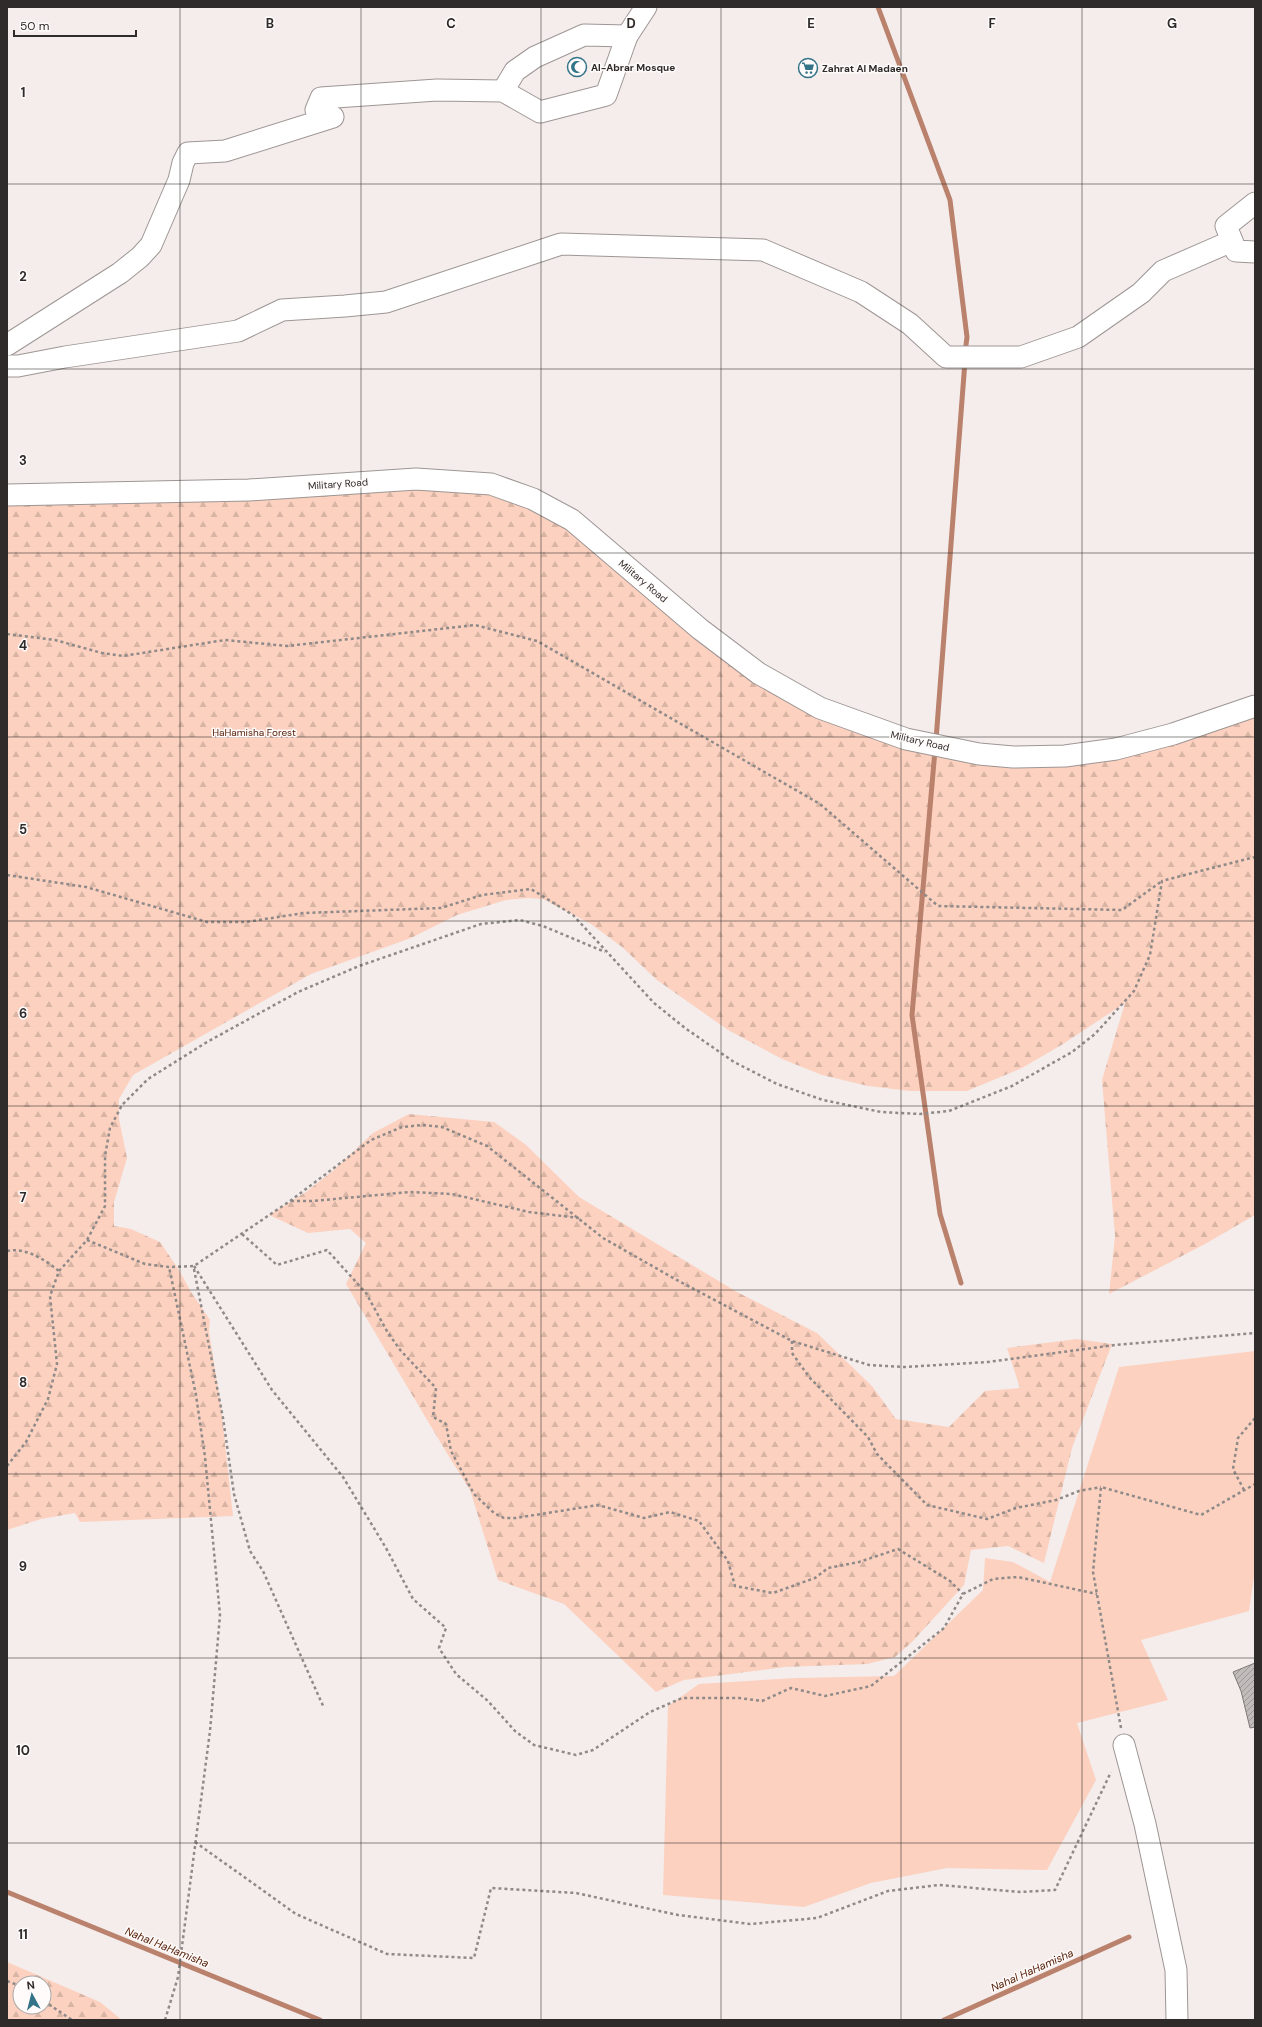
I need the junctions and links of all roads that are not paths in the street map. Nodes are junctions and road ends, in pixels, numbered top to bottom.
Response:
1 (646, 7) edge
2 (627, 36) junction
3 (503, 91) junction
4 (1255, 203) edge
5 (1232, 241) junction
6 (1255, 252) edge
7 (7, 344) edge
8 (7, 366) edge
9 (7, 495) edge
10 (1255, 706) edge
11 (1124, 1746) road end
12 (1177, 2020) edge

1 - 2 street
2 - 3 street
2 - 3 street
3 - 7 street
4 - 5 street
5 - 6 street
5 - 8 street
9 - 10 street, Military Road
11 - 12 street

